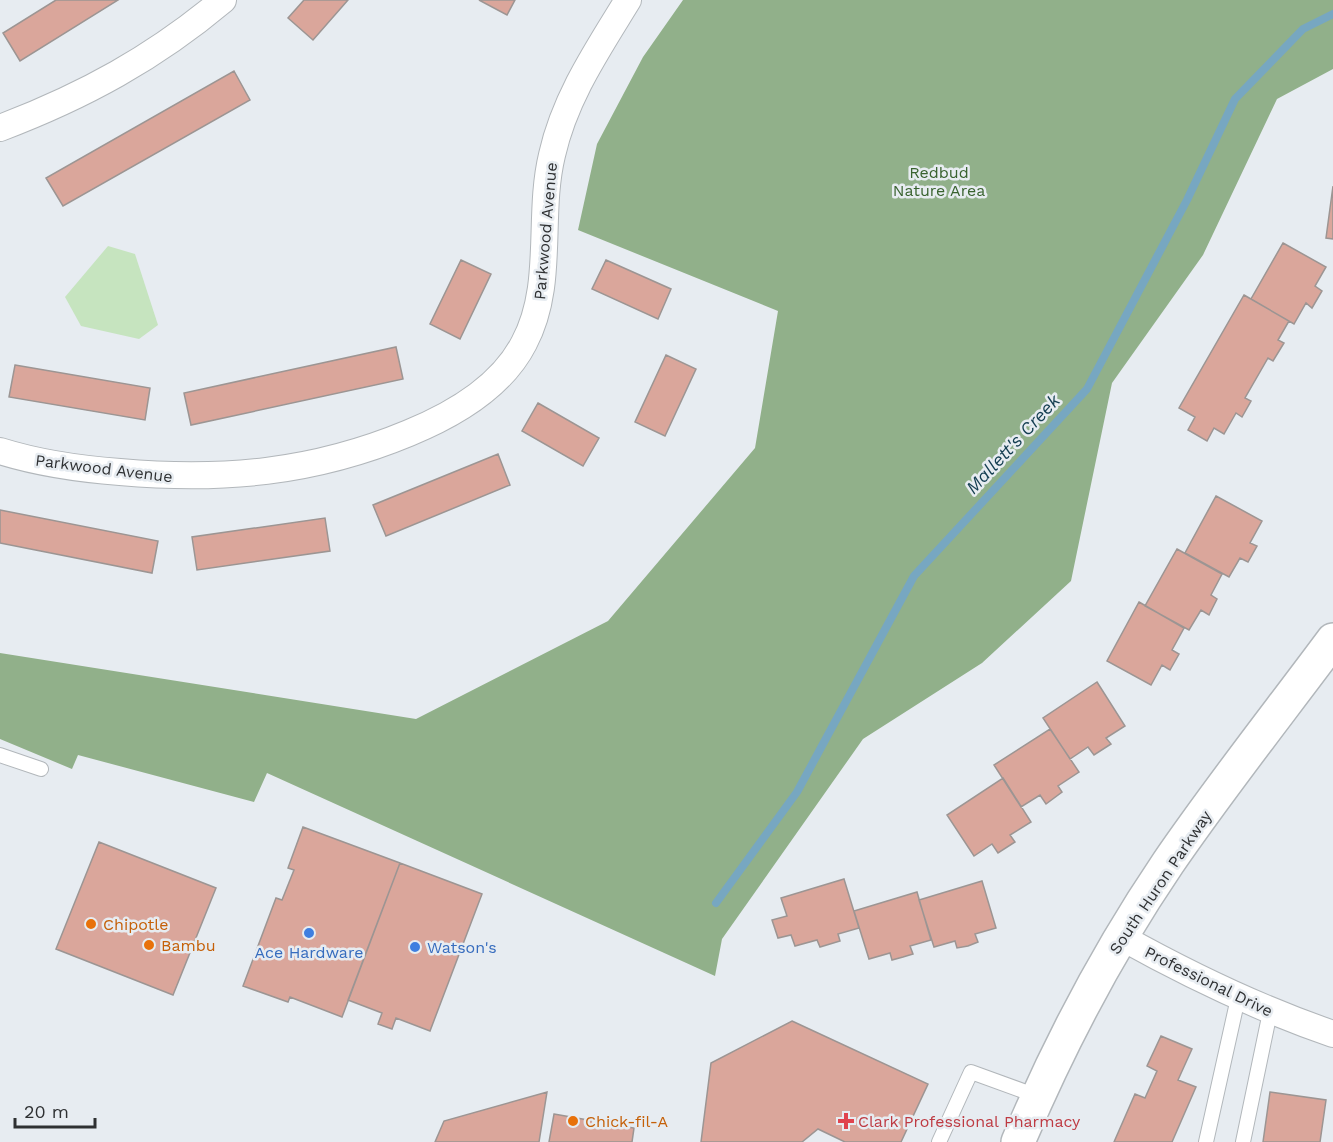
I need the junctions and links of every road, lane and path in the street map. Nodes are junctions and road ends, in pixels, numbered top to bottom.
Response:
1 (223, 0) edge
2 (628, 0) edge
3 (0, 128) edge
4 (0, 451) edge
5 (1333, 640) edge
6 (0, 755) edge
7 (40, 769) dead end
8 (1121, 937) junction
9 (1238, 998) junction
10 (1270, 1012) junction
11 (1333, 1034) edge
12 (1037, 1096) junction
13 (939, 1142) edge
14 (1018, 1142) edge
15 (1206, 1142) edge
16 (1243, 1142) edge

1 - 3 street
2 - 4 street, Parkwood Avenue
5 - 8 main road, South Huron Parkway
6 - 7 lane
8 - 9 street, Professional Drive
8 - 12 main road, South Huron Parkway
9 - 10 street, Professional Drive
9 - 15 lane
10 - 11 street, Professional Drive
10 - 16 lane
12 - 13 lane
12 - 14 main road, South Huron Parkway

